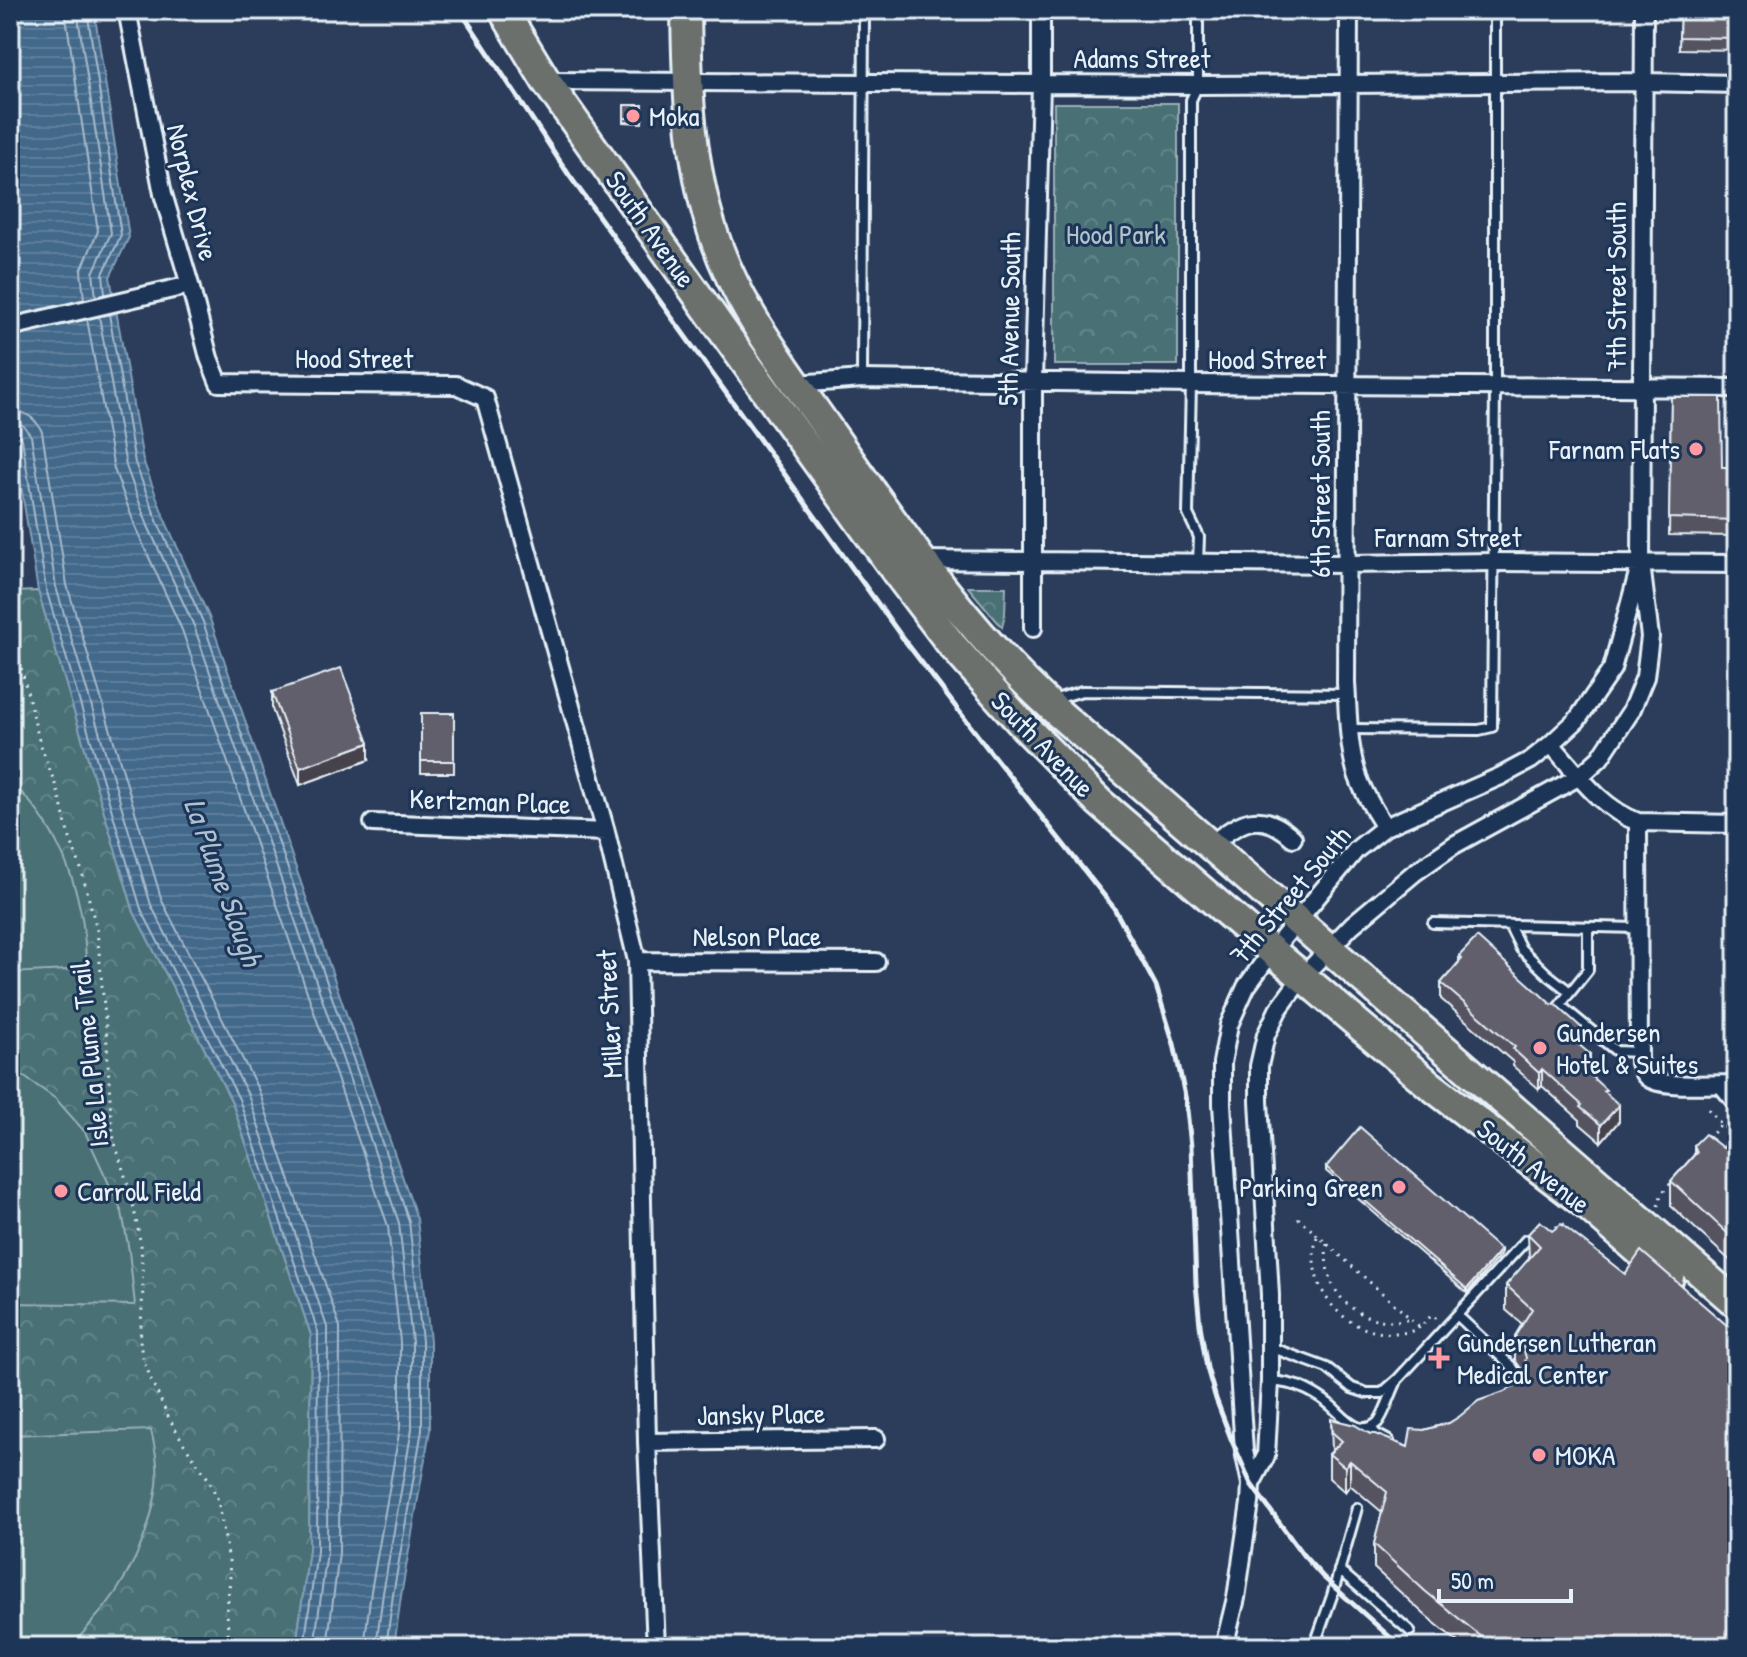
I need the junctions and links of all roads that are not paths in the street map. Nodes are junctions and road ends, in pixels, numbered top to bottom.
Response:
1 (127, 10) edge
2 (503, 10) edge
3 (686, 10) edge
4 (864, 10) edge
5 (1041, 10) edge
6 (1198, 10) edge
7 (1349, 10) edge
8 (1495, 10) edge
9 (1644, 10) edge
10 (546, 81) junction
11 (687, 81) junction
12 (1644, 82) junction
13 (1349, 83) junction
14 (1495, 83) junction
15 (865, 84) junction
16 (1041, 84) junction
17 (1737, 84) edge
18 (1198, 85) junction
19 (190, 285) junction
20 (10, 327) edge
21 (862, 379) junction
22 (1033, 381) junction
23 (219, 383) joint
24 (797, 384) junction
25 (1191, 384) junction
26 (1346, 385) junction
27 (1495, 386) junction
28 (1642, 387) junction
29 (1737, 388) edge
30 (485, 398) joint
31 (920, 560) junction
32 (1032, 560) junction
33 (1494, 562) junction
34 (1198, 563) junction
35 (1346, 564) junction
36 (1641, 564) junction
37 (1737, 564) edge
38 (1033, 628) dead end
39 (1347, 694) junction
40 (1047, 702) junction
41 (1349, 729) junction
42 (1551, 744) junction
43 (1580, 776) junction
44 (1638, 822) junction
45 (373, 823) dead end
46 (1737, 824) edge
47 (1385, 827) junction
48 (606, 832) junction
49 (1293, 838) dead end
50 (1211, 845) junction
51 (1296, 920) junction
52 (1433, 923) dead end
53 (1509, 925) junction
54 (1588, 927) junction
55 (1638, 928) junction
56 (1329, 948) junction
57 (1272, 951) junction
58 (637, 961) junction
59 (876, 962) dead end
60 (1302, 977) junction
61 (1570, 992) junction
62 (1639, 1058) junction
63 (1715, 1084) junction
64 (1737, 1084) edge
65 (1737, 1110) edge
66 (1526, 1240) dead end
67 (1731, 1315) edge
68 (1458, 1316) junction
69 (1270, 1347) junction
70 (1398, 1379) junction
71 (1270, 1381) junction
72 (1513, 1402) edge
73 (1374, 1434) junction
74 (876, 1439) dead end
75 (647, 1442) junction
76 (1404, 1446) edge
77 (1251, 1484) junction
78 (1357, 1508) dead end
79 (1339, 1570) junction
80 (1410, 1631) dead end
81 (656, 1647) edge
82 (1224, 1647) edge
83 (1314, 1647) edge

1 - 19 street, Norplex Drive
2 - 10 highway, South Avenue
3 - 11 highway, South Avenue
4 - 15 lane
5 - 16 street, 5th Avenue South
6 - 18 lane
7 - 13 street, 6th Street South
8 - 14 lane
9 - 12 street, 7th Street South
10 - 11 street, Adams Street
10 - 57 highway, South Avenue
11 - 15 street, Adams Street
11 - 24 highway, South Avenue
12 - 14 street, Adams Street
12 - 17 street, Adams Street
12 - 28 street, 7th Street South
13 - 14 street, Adams Street
13 - 18 street, Adams Street
13 - 26 street, 6th Street South
14 - 27 lane
15 - 16 street, Adams Street
15 - 21 lane
16 - 18 street, Adams Street
16 - 22 street, 5th Avenue South
18 - 25 lane
19 - 20 street
19 - 23 street, Norplex Drive
21 - 22 street, Hood Street
21 - 24 street, Hood Street
22 - 25 street, Hood Street
22 - 32 street, 5th Avenue South
23 - 30 street, Hood Street
24 - 31 highway, South Avenue
25 - 26 street, Hood Street
25 - 34 lane
26 - 27 street, Hood Street
26 - 35 street, 6th Street South
27 - 28 street, Hood Street
27 - 33 lane
28 - 29 street, Hood Street
28 - 36 street, 7th Street South
30 - 48 street, Miller Street
31 - 32 street, Farnam Street
31 - 40 highway, South Avenue
32 - 34 street, Farnam Street
32 - 38 street, 5th Avenue South
33 - 35 street, Farnam Street
33 - 36 street, Farnam Street
33 - 41 lane
34 - 35 street, Farnam Street
35 - 39 street, 6th Street South
36 - 37 street, Farnam Street
36 - 42 street, 7th Street South
36 - 43 street, 7th Street South
39 - 40 lane
39 - 41 street, 6th Street South
40 - 50 highway, South Avenue
41 - 47 street, 6th Street South
42 - 43 street
42 - 47 street, 7th Street South
43 - 44 street
43 - 56 street, 7th Street South
44 - 46 street
44 - 55 street
45 - 48 street, Kertzman Place
47 - 51 street, 7th Street South
48 - 58 street, Miller Street
49 - 50 street
50 - 51 highway, South Avenue
51 - 56 highway, South Avenue
51 - 57 street, 7th Street South
52 - 53 lane
53 - 54 lane
53 - 61 lane
54 - 55 lane
54 - 61 lane
55 - 62 street
56 - 60 street, 7th Street South
56 - 67 highway, South Avenue
57 - 60 highway, South Avenue
57 - 77 street, 7th Street South
58 - 59 street, Nelson Place
58 - 75 street, Miller Street
60 - 67 highway, South Avenue
60 - 69 street, 7th Street South
61 - 62 lane
62 - 63 street
63 - 64 street
63 - 65 lane
66 - 68 lane
68 - 70 lane
68 - 72 lane
69 - 70 lane
69 - 71 street, 7th Street South
70 - 73 lane
71 - 73 lane
71 - 77 street, 7th Street South
73 - 76 lane
74 - 75 street, Jansky Place
75 - 81 street, Miller Street
77 - 82 street, 7th Street South
78 - 79 lane
79 - 80 lane
79 - 83 lane

